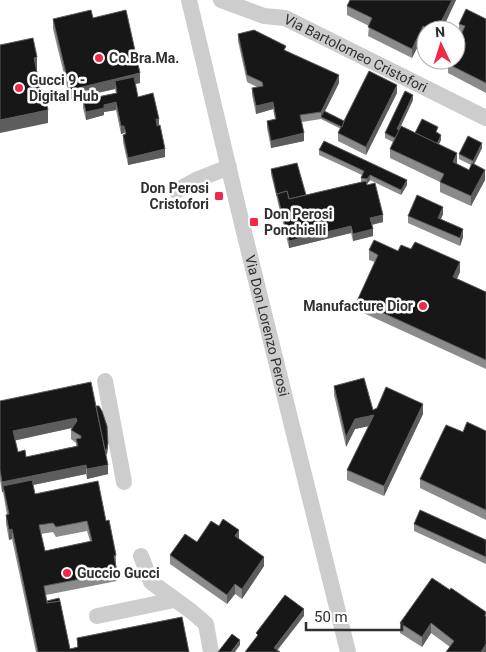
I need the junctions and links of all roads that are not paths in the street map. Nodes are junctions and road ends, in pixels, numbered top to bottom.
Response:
1 (189, 0) edge
2 (221, 0) edge
3 (486, 118) edge
4 (229, 166) junction
5 (176, 191) dead end
6 (105, 381) dead end
7 (124, 482) dead end
8 (141, 556) dead end
9 (174, 600) junction
10 (97, 616) dead end
11 (344, 651) edge
12 (211, 652) edge

1 - 4 street, Via Don Lorenzo Perosi
2 - 3 street, Via Bartolomeo Cristofori
4 - 5 street
4 - 11 street, Via Don Lorenzo Perosi
6 - 7 street
8 - 9 street
9 - 10 street
9 - 12 street

